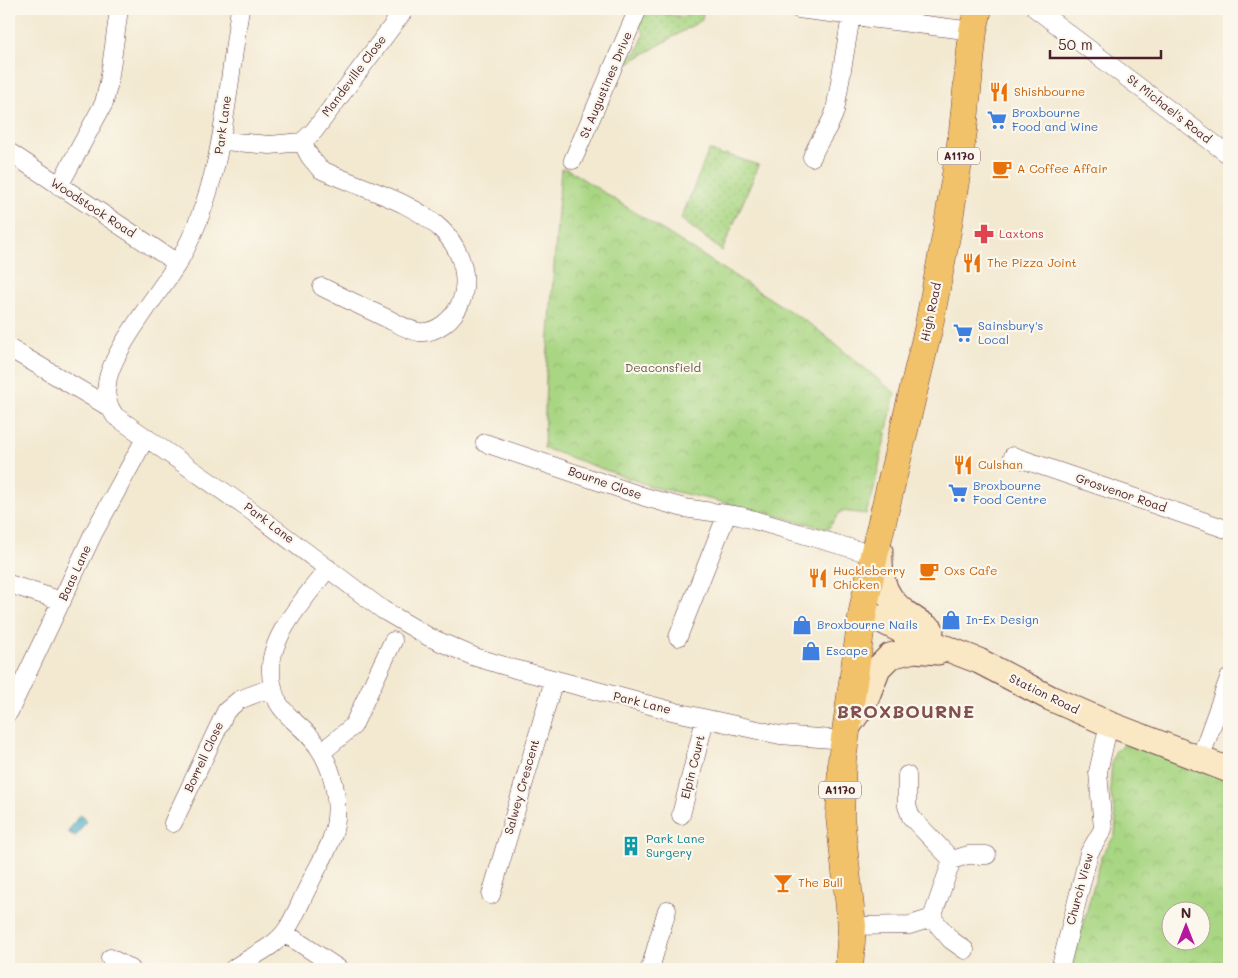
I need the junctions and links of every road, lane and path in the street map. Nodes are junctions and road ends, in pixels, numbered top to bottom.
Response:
1 (119, 9) edge
2 (240, 9) edge
3 (405, 9) edge
4 (638, 9) edge
5 (798, 9) edge
6 (1036, 9) edge
7 (851, 16) junction
8 (976, 20) edge
9 (222, 141) junction
10 (302, 142) junction
11 (9, 152) edge
12 (1229, 155) edge
13 (812, 157) dead end
14 (573, 160) dead end
15 (59, 186) junction
16 (177, 263) junction
17 (322, 288) dead end
18 (9, 348) edge
19 (109, 407) junction
20 (146, 438) junction
21 (485, 443) dead end
22 (1013, 456) dead end
23 (727, 514) junction
24 (880, 527) junction
25 (1229, 530) edge
26 (874, 555) junction
27 (328, 568) junction
28 (9, 584) edge
29 (888, 597) junction
30 (62, 601) junction
31 (863, 611) junction
32 (678, 637) dead end
33 (394, 640) dead end
34 (979, 662) junction
35 (1229, 678) edge
36 (554, 680) junction
37 (273, 687) junction
38 (9, 712) edge
39 (705, 719) junction
40 (1109, 724) junction
41 (846, 734) junction
42 (322, 752) junction
43 (1200, 759) junction
44 (1229, 770) edge
45 (907, 775) dead end
46 (681, 815) dead end
47 (173, 823) dead end
48 (987, 855) dead end
49 (952, 860) junction
50 (491, 895) dead end
51 (668, 910) dead end
52 (932, 918) junction
53 (852, 926) junction
54 (285, 933) junction
55 (965, 950) dead end
56 (110, 958) dead end
57 (131, 969) edge
58 (232, 969) edge
59 (339, 969) edge
60 (650, 969) edge
61 (849, 969) edge
62 (1060, 969) edge

1 - 15 street
2 - 9 street, Park Lane
3 - 10 street, Mandeville Close
4 - 14 street, St Augustines Drive
5 - 7 street
6 - 12 street, St Michael's Road
7 - 8 street
7 - 13 street
8 - 24 main road, High Road / A1170
9 - 10 street
9 - 16 street, Park Lane
10 - 17 street
11 - 15 street, Woodstock Road
15 - 16 street, Woodstock Road
16 - 19 street, Park Lane
18 - 19 street
19 - 20 street, Park Lane
20 - 27 street, Park Lane
20 - 30 street, Baas Lane
21 - 23 street, Bourne Close
22 - 25 street, Grosvenor Road
23 - 26 street, Bourne Close
23 - 32 street
24 - 26 main road, High Road / A1170
24 - 29 main road
26 - 31 main road, High Road / A1170
27 - 36 street, Park Lane
27 - 37 street
28 - 30 street
29 - 31 main road
29 - 34 main road
30 - 38 street, Baas Lane
31 - 34 main road, Station Road
31 - 41 main road, A1170
33 - 42 street
34 - 40 main road, Station Road
34 - 41 main road
35 - 43 street
36 - 39 street, Park Lane
36 - 50 street, Salwey Crescent
37 - 42 street
37 - 47 street, Borrell Close
39 - 41 street, Park Lane
39 - 46 street, Elpin Court
40 - 43 main road, Station Road
40 - 62 street, Church View
41 - 53 main road, A1170
42 - 54 street
43 - 44 main road, Station Road
45 - 49 street
48 - 49 street
49 - 52 street
51 - 60 street
52 - 53 street
52 - 55 street
53 - 61 main road, A1170
54 - 58 street
54 - 59 street
56 - 57 street

